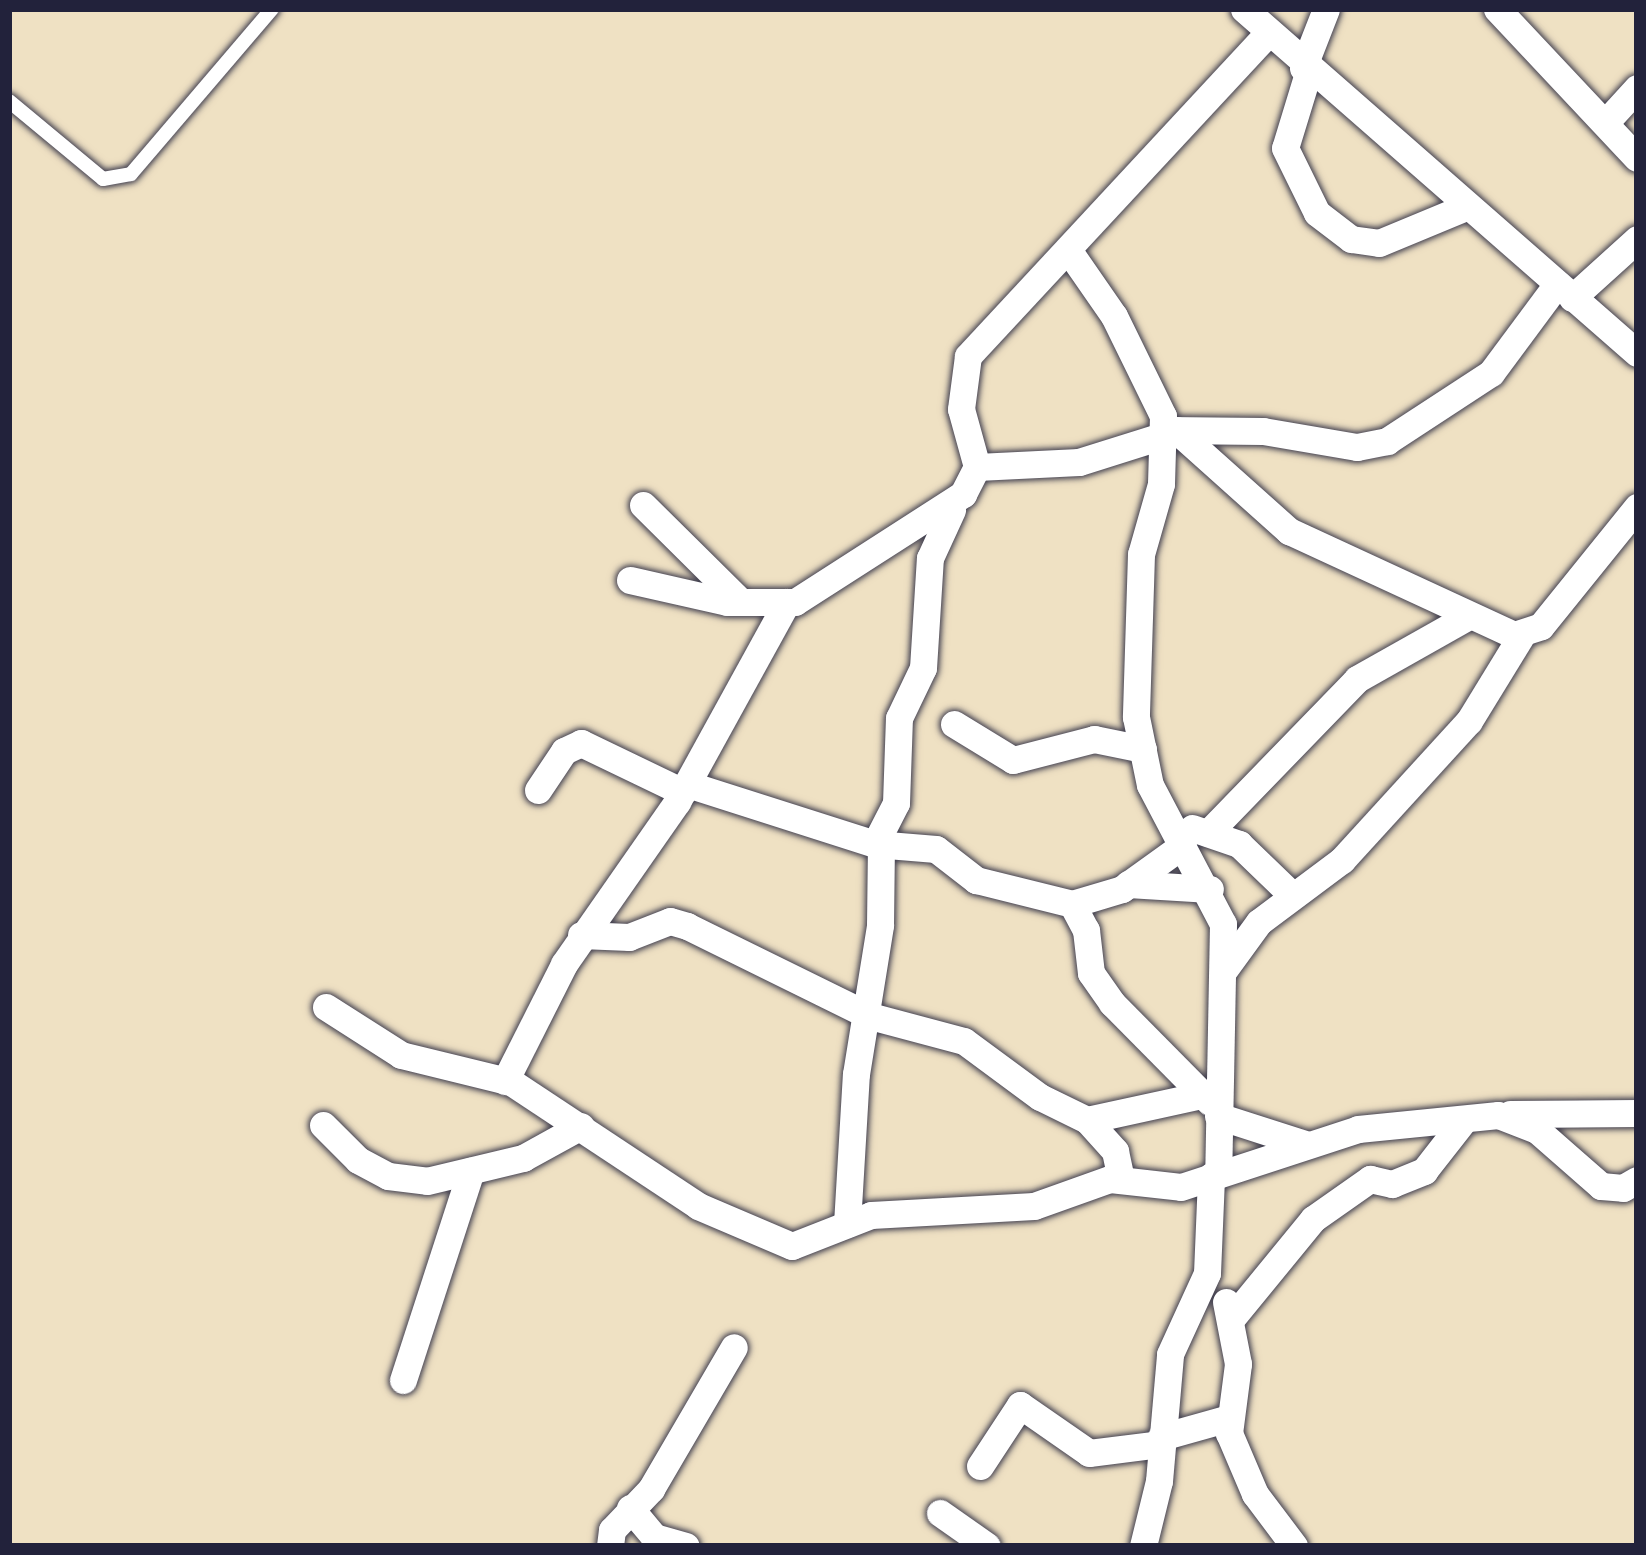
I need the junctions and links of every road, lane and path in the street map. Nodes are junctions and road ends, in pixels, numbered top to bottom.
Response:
1 (272, 9) edge
2 (1244, 9) edge
3 (1326, 9) edge
4 (1497, 9) edge
5 (1267, 34) junction
6 (1306, 70) junction
7 (1637, 88) edge
8 (9, 101) edge
9 (1605, 124) junction
10 (1637, 158) edge
11 (1466, 207) junction
12 (1637, 239) edge
13 (1071, 254) junction
14 (1564, 291) junction
15 (1637, 353) edge
16 (1167, 432) junction
17 (977, 467) junction
18 (961, 496) junction
19 (643, 505) dead end
20 (1637, 507) edge
21 (904, 532) junction
22 (929, 574) junction
23 (630, 580) dead end
24 (741, 602) junction
25 (787, 602) junction
26 (1469, 616) junction
27 (1523, 633) junction
28 (954, 724) dead end
29 (1143, 749) junction
30 (685, 788) junction
31 (538, 790) dead end
32 (1196, 839) junction
33 (878, 845) junction
34 (1128, 884) junction
35 (1210, 889) junction
36 (1291, 894) junction
37 (1072, 904) junction
38 (581, 935) junction
39 (1224, 970) junction
40 (326, 1007) dead end
41 (870, 1016) junction
42 (505, 1081) junction
43 (1212, 1107) junction
44 (1637, 1113) edge
45 (1501, 1115) junction
46 (1087, 1120) junction
47 (1463, 1121) junction
48 (323, 1125) dead end
49 (581, 1126) junction
50 (1309, 1145) junction
51 (470, 1172) junction
52 (1215, 1175) junction
53 (1121, 1178) junction
54 (1637, 1180) edge
55 (847, 1224) junction
56 (1207, 1274) junction
57 (1232, 1318) junction
58 (734, 1347) dead end
59 (403, 1380) dead end
60 (1229, 1418) junction
61 (1161, 1441) junction
62 (980, 1466) dead end
63 (940, 1514) dead end
64 (619, 1526) edge
65 (590, 1546) edge
66 (686, 1546) edge
67 (987, 1546) edge
68 (1143, 1546) edge
69 (1294, 1546) edge

1 - 8 lane
2 - 5 street
3 - 6 street
4 - 9 street
5 - 6 street
5 - 13 street
6 - 11 street
6 - 11 street
7 - 9 street
9 - 10 street
11 - 14 street
12 - 14 street
13 - 16 street
13 - 17 street
14 - 15 street
14 - 16 street
16 - 17 street
16 - 26 street
16 - 29 street
17 - 18 street
18 - 21 street
18 - 22 street
19 - 24 street
20 - 27 street
21 - 22 street
21 - 25 street
22 - 33 street
23 - 24 street
24 - 25 street
25 - 30 street
26 - 27 street
26 - 32 street
27 - 36 street
28 - 29 street
29 - 32 street
30 - 31 street
30 - 33 street
30 - 38 street
32 - 34 street
32 - 35 street
32 - 36 street
33 - 37 street
33 - 41 street
34 - 35 street
34 - 37 street
35 - 39 street
36 - 39 street
37 - 43 street
38 - 41 street
38 - 42 street
39 - 43 street
40 - 42 street
41 - 46 street
41 - 55 street
42 - 49 street
43 - 46 street
43 - 50 street
43 - 52 street
44 - 45 street
45 - 47 street
45 - 54 street
46 - 53 street
47 - 50 street
47 - 57 street
48 - 51 street
49 - 51 street
49 - 55 street
50 - 52 street
51 - 59 street
52 - 53 street
52 - 56 street
53 - 55 street
56 - 57 street
56 - 61 street
57 - 60 street
58 - 64 street
60 - 61 street
60 - 69 street
61 - 62 street
61 - 68 street
63 - 67 street
64 - 65 street
64 - 66 street

